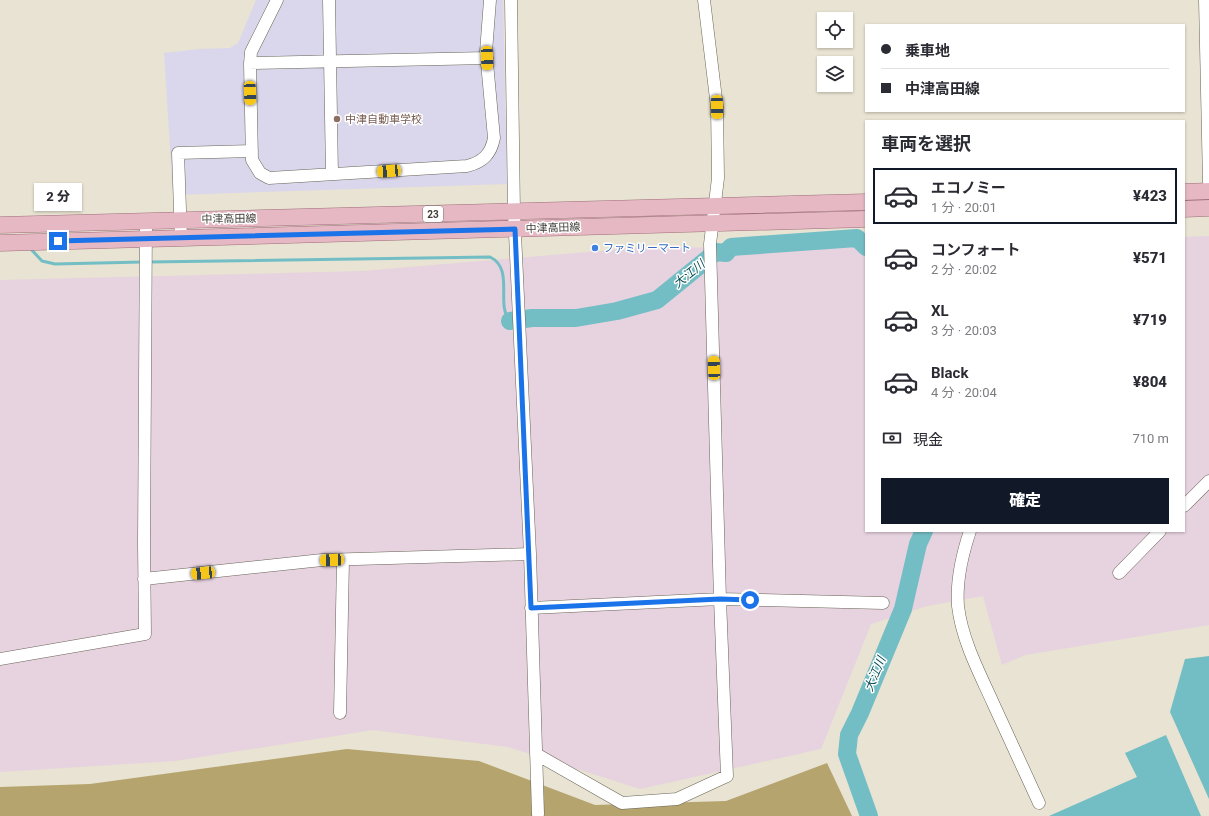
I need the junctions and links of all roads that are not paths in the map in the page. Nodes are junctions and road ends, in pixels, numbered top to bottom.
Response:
1 (277, 0) edge
2 (329, 0) edge
3 (490, 0) edge
4 (511, 0) edge
5 (704, 0) edge
6 (1205, 0) edge
7 (487, 58) junction
8 (330, 61) junction
9 (250, 63) junction
10 (252, 151) junction
11 (332, 174) junction
12 (1209, 182) edge
13 (1209, 191) edge
14 (1185, 192) edge
15 (865, 202) edge
16 (715, 207) junction
17 (1209, 208) edge
18 (1185, 209) edge
19 (514, 212) junction
20 (865, 219) edge
21 (180, 220) junction
22 (146, 221) junction
23 (712, 224) junction
24 (0, 225) edge
25 (515, 229) junction
26 (181, 238) junction
27 (146, 239) junction
28 (0, 243) edge
29 (1209, 481) edge
30 (1185, 505) edge
31 (970, 532) edge
32 (1159, 532) edge
33 (530, 554) junction
34 (343, 560) junction
35 (1119, 573) dead end
36 (144, 579) junction
37 (720, 599) junction
38 (883, 603) dead end
39 (531, 608) junction
40 (0, 659) edge
41 (340, 713) dead end
42 (536, 754) junction
43 (1039, 803) dead end
44 (538, 814) dead end

1 - 9 street
2 - 8 street
3 - 7 street
4 - 19 street
5 - 16 street
6 - 12 street
7 - 8 street
7 - 11 street
8 - 9 street
8 - 11 street
9 - 10 street
10 - 11 street
10 - 21 street
13 - 14 main road
15 - 16 main road, 中津高田線 / 23
16 - 19 main road, 中津高田線 / 23
16 - 23 street
17 - 18 main road
19 - 21 main road, 中津高田線 / 23
19 - 25 street
20 - 23 main road, 中津高田線 / 23
21 - 22 main road, 中津高田線 / 23
21 - 26 street
22 - 24 main road, 中津高田線 / 23
22 - 27 street
23 - 25 main road, 中津高田線 / 23
23 - 37 street
25 - 26 main road, 中津高田線 / 23
25 - 33 street
26 - 27 main road, 中津高田線 / 23
27 - 28 main road, 中津高田線 / 23
27 - 36 street
29 - 30 street
31 - 43 street
32 - 35 street
33 - 34 street
33 - 39 street
34 - 36 street
34 - 41 street
36 - 40 street
37 - 38 street
37 - 39 street
37 - 42 street
39 - 42 street
42 - 44 street

